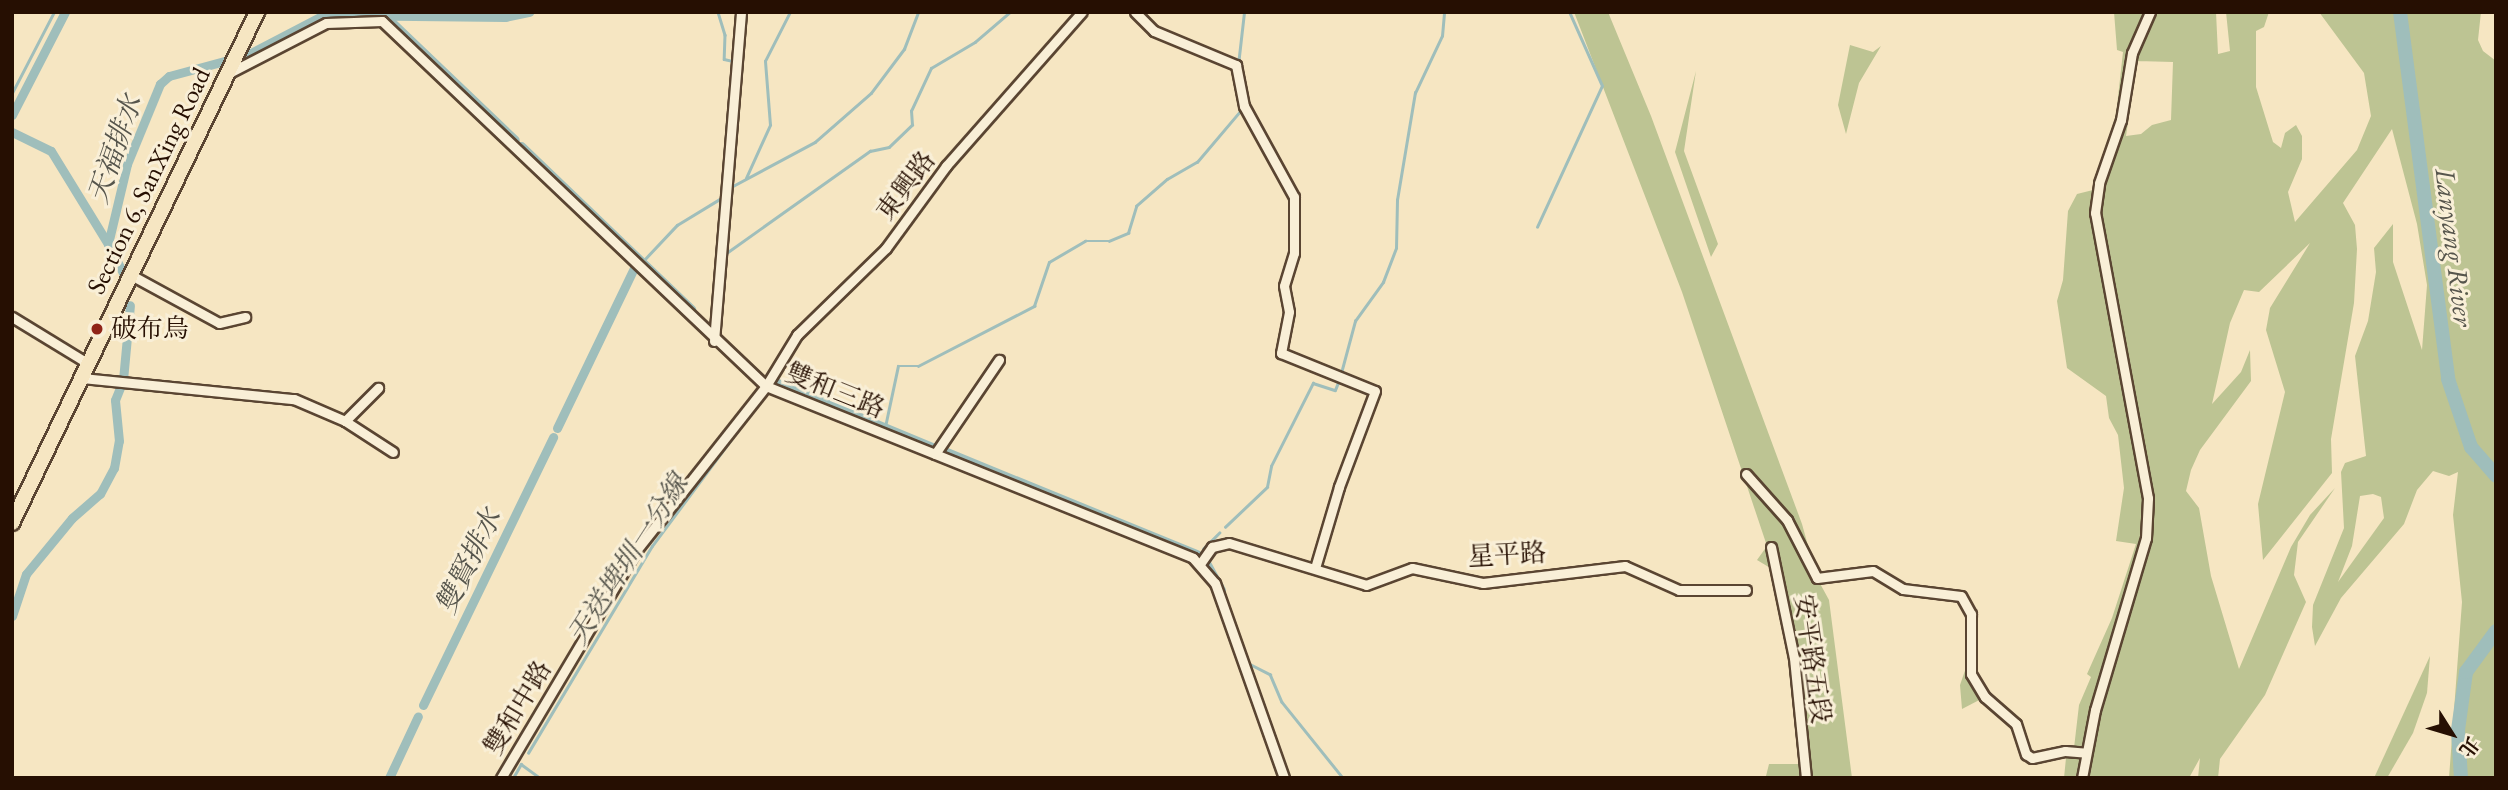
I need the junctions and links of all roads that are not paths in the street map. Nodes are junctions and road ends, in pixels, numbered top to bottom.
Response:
1 (257, 12) edge
2 (741, 12) edge
3 (1082, 12) edge
4 (1135, 12) edge
5 (2150, 12) edge
6 (234, 61) junction
7 (129, 280) junction
8 (12, 317) edge
9 (245, 317) dead end
10 (715, 333) junction
11 (999, 360) dead end
12 (89, 364) junction
13 (82, 378) junction
14 (769, 381) junction
15 (378, 388) dead end
16 (345, 421) junction
17 (938, 449) junction
18 (393, 452) dead end
19 (1746, 474) dead end
20 (12, 523) edge
21 (1771, 547) dead end
22 (1203, 560) junction
23 (1315, 568) junction
24 (1746, 590) dead end
25 (2086, 753) junction
26 (501, 778) edge
27 (1284, 778) edge
28 (1806, 778) edge
29 (2082, 778) edge

1 - 6 main road, Section 6, SanXing Road
2 - 10 street
3 - 14 street, 東興路
4 - 23 street
5 - 25 street
6 - 7 main road, Section 6, SanXing Road
6 - 10 street, 雙和三路
7 - 9 street
7 - 12 main road, Section 6, SanXing Road
8 - 12 street
10 - 14 street, 雙和三路
11 - 17 street
12 - 13 main road, Section 6, SanXing Road
13 - 16 street
13 - 20 main road, Section 6, SanXing Road
14 - 17 street, 雙和三路
14 - 26 street, 雙和中路
15 - 16 street
16 - 18 street
17 - 22 street, 雙和三路
19 - 25 street
21 - 28 street, 安平路五段
22 - 23 street, 星平路
22 - 27 street
23 - 24 street, 星平路
25 - 29 street

